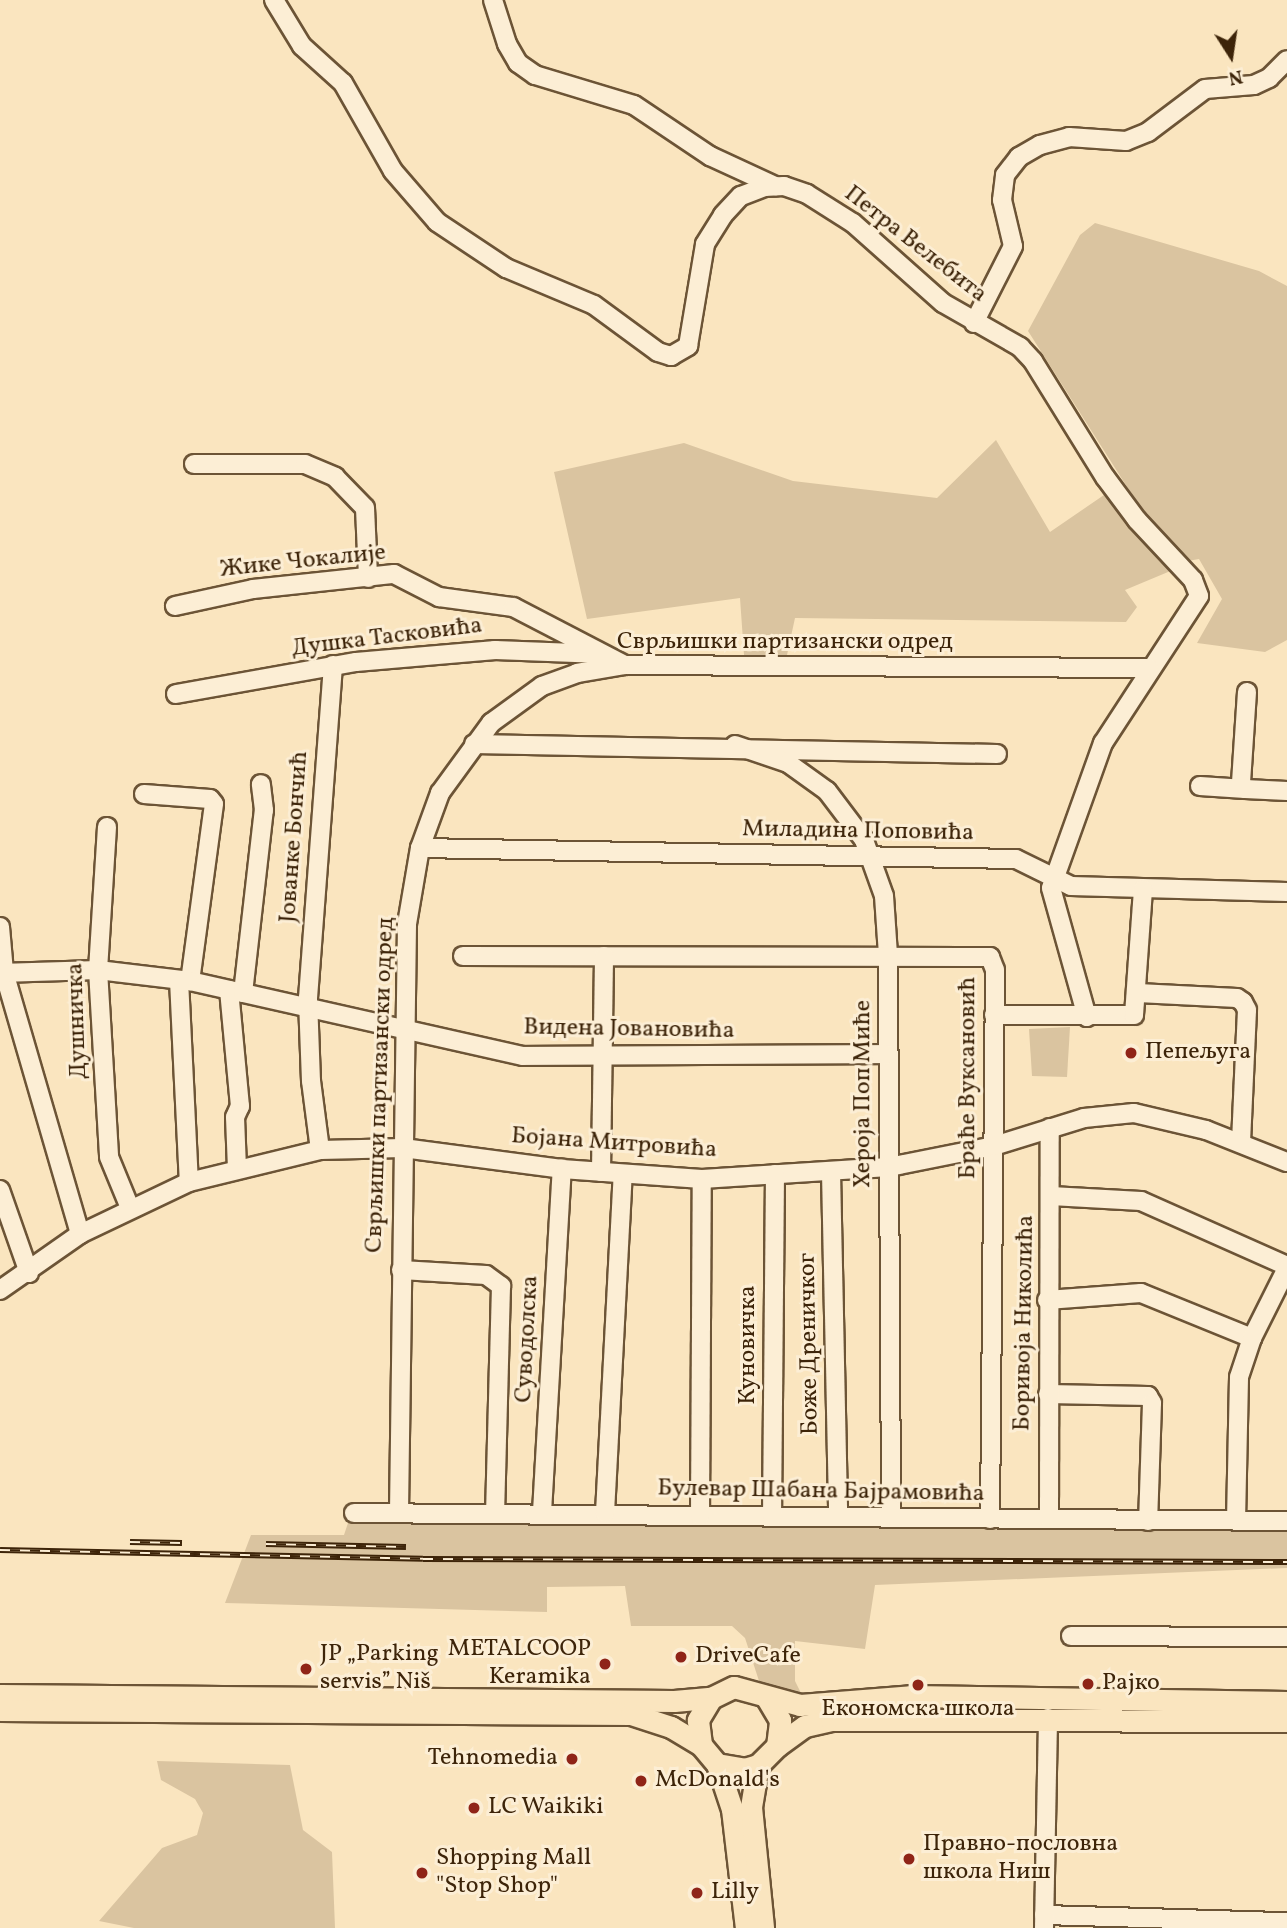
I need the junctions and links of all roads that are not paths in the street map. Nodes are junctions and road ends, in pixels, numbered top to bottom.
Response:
1 (274, 0) edge
2 (493, 0) edge
3 (1287, 60) edge
4 (775, 186) junction
5 (974, 323) junction
6 (194, 464) dead end
7 (368, 578) junction
8 (175, 606) dead end
9 (604, 654) junction
10 (333, 665) junction
11 (625, 665) junction
12 (1149, 668) junction
13 (1247, 692) dead end
14 (176, 694) dead end
15 (474, 744) junction
16 (735, 746) junction
17 (997, 754) dead end
18 (261, 784) dead end
19 (1200, 786) dead end
20 (1245, 789) junction
21 (1287, 791) edge
22 (144, 794) dead end
23 (107, 827) dead end
24 (420, 848) junction
25 (872, 858) junction
26 (1054, 880) junction
27 (1143, 889) junction
28 (1287, 892) edge
29 (0, 927) edge
30 (888, 955) junction
31 (463, 956) dead end
32 (604, 956) junction
33 (98, 970) junction
34 (2, 972) edge
35 (185, 980) junction
36 (236, 991) junction
37 (1138, 993) junction
38 (311, 1012) junction
39 (994, 1015) junction
40 (1087, 1017) junction
41 (405, 1032) junction
42 (888, 1054) junction
43 (603, 1058) junction
44 (1050, 1128) junction
45 (1241, 1143) junction
46 (993, 1146) junction
47 (403, 1148) junction
48 (320, 1150) junction
49 (1287, 1162) edge
50 (889, 1167) junction
51 (237, 1168) junction
52 (562, 1169) junction
53 (601, 1172) junction
54 (831, 1172) junction
55 (775, 1174) junction
56 (623, 1175) junction
57 (702, 1179) junction
58 (189, 1182) junction
59 (0, 1190) edge
60 (1051, 1196) junction
61 (130, 1208) junction
62 (80, 1234) junction
63 (1287, 1267) edge
64 (401, 1270) junction
65 (29, 1273) junction
66 (0, 1290) edge
67 (1047, 1300) junction
68 (1252, 1338) junction
69 (1048, 1394) junction
70 (400, 1512) junction
71 (542, 1512) junction
72 (354, 1513) dead end
73 (495, 1513) junction
74 (605, 1513) junction
75 (700, 1516) junction
76 (838, 1516) junction
77 (772, 1517) junction
78 (891, 1517) junction
79 (990, 1518) junction
80 (1049, 1518) junction
81 (1148, 1521) junction
82 (1236, 1521) junction
83 (1287, 1521) edge
84 (1071, 1636) dead end
85 (1287, 1637) edge
86 (0, 1695) edge
87 (711, 1698) junction
88 (767, 1698) junction
89 (1287, 1702) edge
90 (0, 1710) edge
91 (1048, 1718) junction
92 (1287, 1721) edge
93 (701, 1745) junction
94 (777, 1746) junction
95 (717, 1763) junction
96 (758, 1765) junction
97 (1044, 1922) edge
98 (1287, 1922) edge
99 (746, 1928) edge
100 (763, 1928) edge

1 - 4 street
2 - 4 street, Петра Велебита
3 - 5 street
4 - 5 street, Петра Велебита
5 - 12 street, Петра Велебита
6 - 7 street
7 - 8 street, Жике Чокалије
7 - 9 street, Жике Чокалије
9 - 10 street, Душка Тасковића
9 - 11 street, Жике Чокалије
10 - 14 street, Душка Тасковића
10 - 38 street, Јованке Бончић
11 - 12 street, Сврљишки партизански одред
11 - 15 street, Сврљишки партизански одред
12 - 26 street, Петра Велебита
13 - 20 street
15 - 16 street, Хероја Поп Миће
15 - 24 street, Сврљишки партизански одред
16 - 17 street, Хероја Поп Миће
16 - 25 street, Хероја Поп Миће
18 - 36 street
19 - 20 street
20 - 21 street
22 - 35 street
23 - 33 street, Душничка
24 - 25 street, Миладина Поповића
24 - 41 street, Сврљишки партизански одред
25 - 26 street, Миладина Поповића
25 - 30 street, Хероја Поп Миће
26 - 27 street, Миладина Поповића
26 - 40 street, Петра Велебита
27 - 28 street, Миладина Поповића
27 - 37 street
29 - 34 street
30 - 32 street, Браће Вуксановић
30 - 39 street, Браће Вуксановић
30 - 42 street, Хероја Поп Миће
31 - 32 street, Браће Вуксановић
32 - 43 street
33 - 34 street, Видена Јовановића
33 - 35 street, Видена Јовановића
33 - 61 street, Душничка
34 - 62 street
35 - 36 street, Видена Јовановића
35 - 58 street
36 - 38 street, Видена Јовановића
36 - 51 street
37 - 40 street
37 - 45 street
38 - 41 street, Видена Јовановића
38 - 48 street, Јованке Бончић
39 - 40 street
39 - 46 street, Браће Вуксановић
41 - 43 street, Видена Јовановића
41 - 47 street, Сврљишки партизански одред
42 - 43 street, Видена Јовановића
42 - 50 street, Хероја Поп Миће
43 - 53 street
44 - 45 street, Бојана Митровића
44 - 46 street, Бојана Митровића
44 - 60 street, Боривоја Николића
45 - 49 street, Бојана Митровића
46 - 50 street, Бојана Митровића
46 - 79 street, Браће Вуксановић
47 - 48 street, Бојана Митровића
47 - 52 street, Бојана Митровића
47 - 64 street, Сврљишки партизански одред
48 - 51 street, Бојана Митровића
50 - 54 street, Бојана Митровића
50 - 78 street, Хероја Поп Миће
51 - 58 street, Бојана Митровића
52 - 53 street, Бојана Митровића
52 - 71 street, Суводолска
53 - 56 street, Бојана Митровића
54 - 55 street, Бојана Митровића
54 - 76 street, Боже Дреничког
55 - 57 street, Бојана Митровића
55 - 77 street, Куновичка
56 - 57 street, Бојана Митровића
56 - 74 street
57 - 75 street
58 - 61 street, Бојана Митровића
59 - 65 street
60 - 63 street
60 - 67 street, Боривоја Николића
61 - 62 street, Бојана Митровића
62 - 65 street, Бојана Митровића
63 - 68 street
64 - 70 street, Сврљишки партизански одред
64 - 73 street
65 - 66 street, Бојана Митровића
67 - 68 street
67 - 69 street, Боривоја Николића
68 - 82 street
69 - 80 street, Боривоја Николића
69 - 81 street
70 - 72 street, Булевар Шабана Бајрамовића
70 - 73 street, Булевар Шабана Бајрамовића
71 - 73 street, Булевар Шабана Бајрамовића
71 - 74 street, Булевар Шабана Бајрамовића
74 - 75 street, Булевар Шабана Бајрамовића
75 - 77 street, Булевар Шабана Бајрамовића
76 - 77 street, Булевар Шабана Бајрамовића
76 - 78 street, Булевар Шабана Бајрамовића
78 - 79 street, Булевар Шабана Бајрамовића
79 - 80 street, Булевар Шабана Бајрамовића
80 - 81 street, Булевар Шабана Бајрамовића
81 - 82 street, Булевар Шабана Бајрамовића
82 - 83 street, Булевар Шабана Бајрамовића
84 - 85 street
86 - 87 main road
87 - 88 main road
87 - 93 main road
88 - 89 main road
88 - 94 main road
90 - 93 main road
91 - 92 main road
91 - 94 main road
91 - 97 street
93 - 95 main road
94 - 96 main road
95 - 96 main road
95 - 99 main road
96 - 100 main road
97 - 98 street

